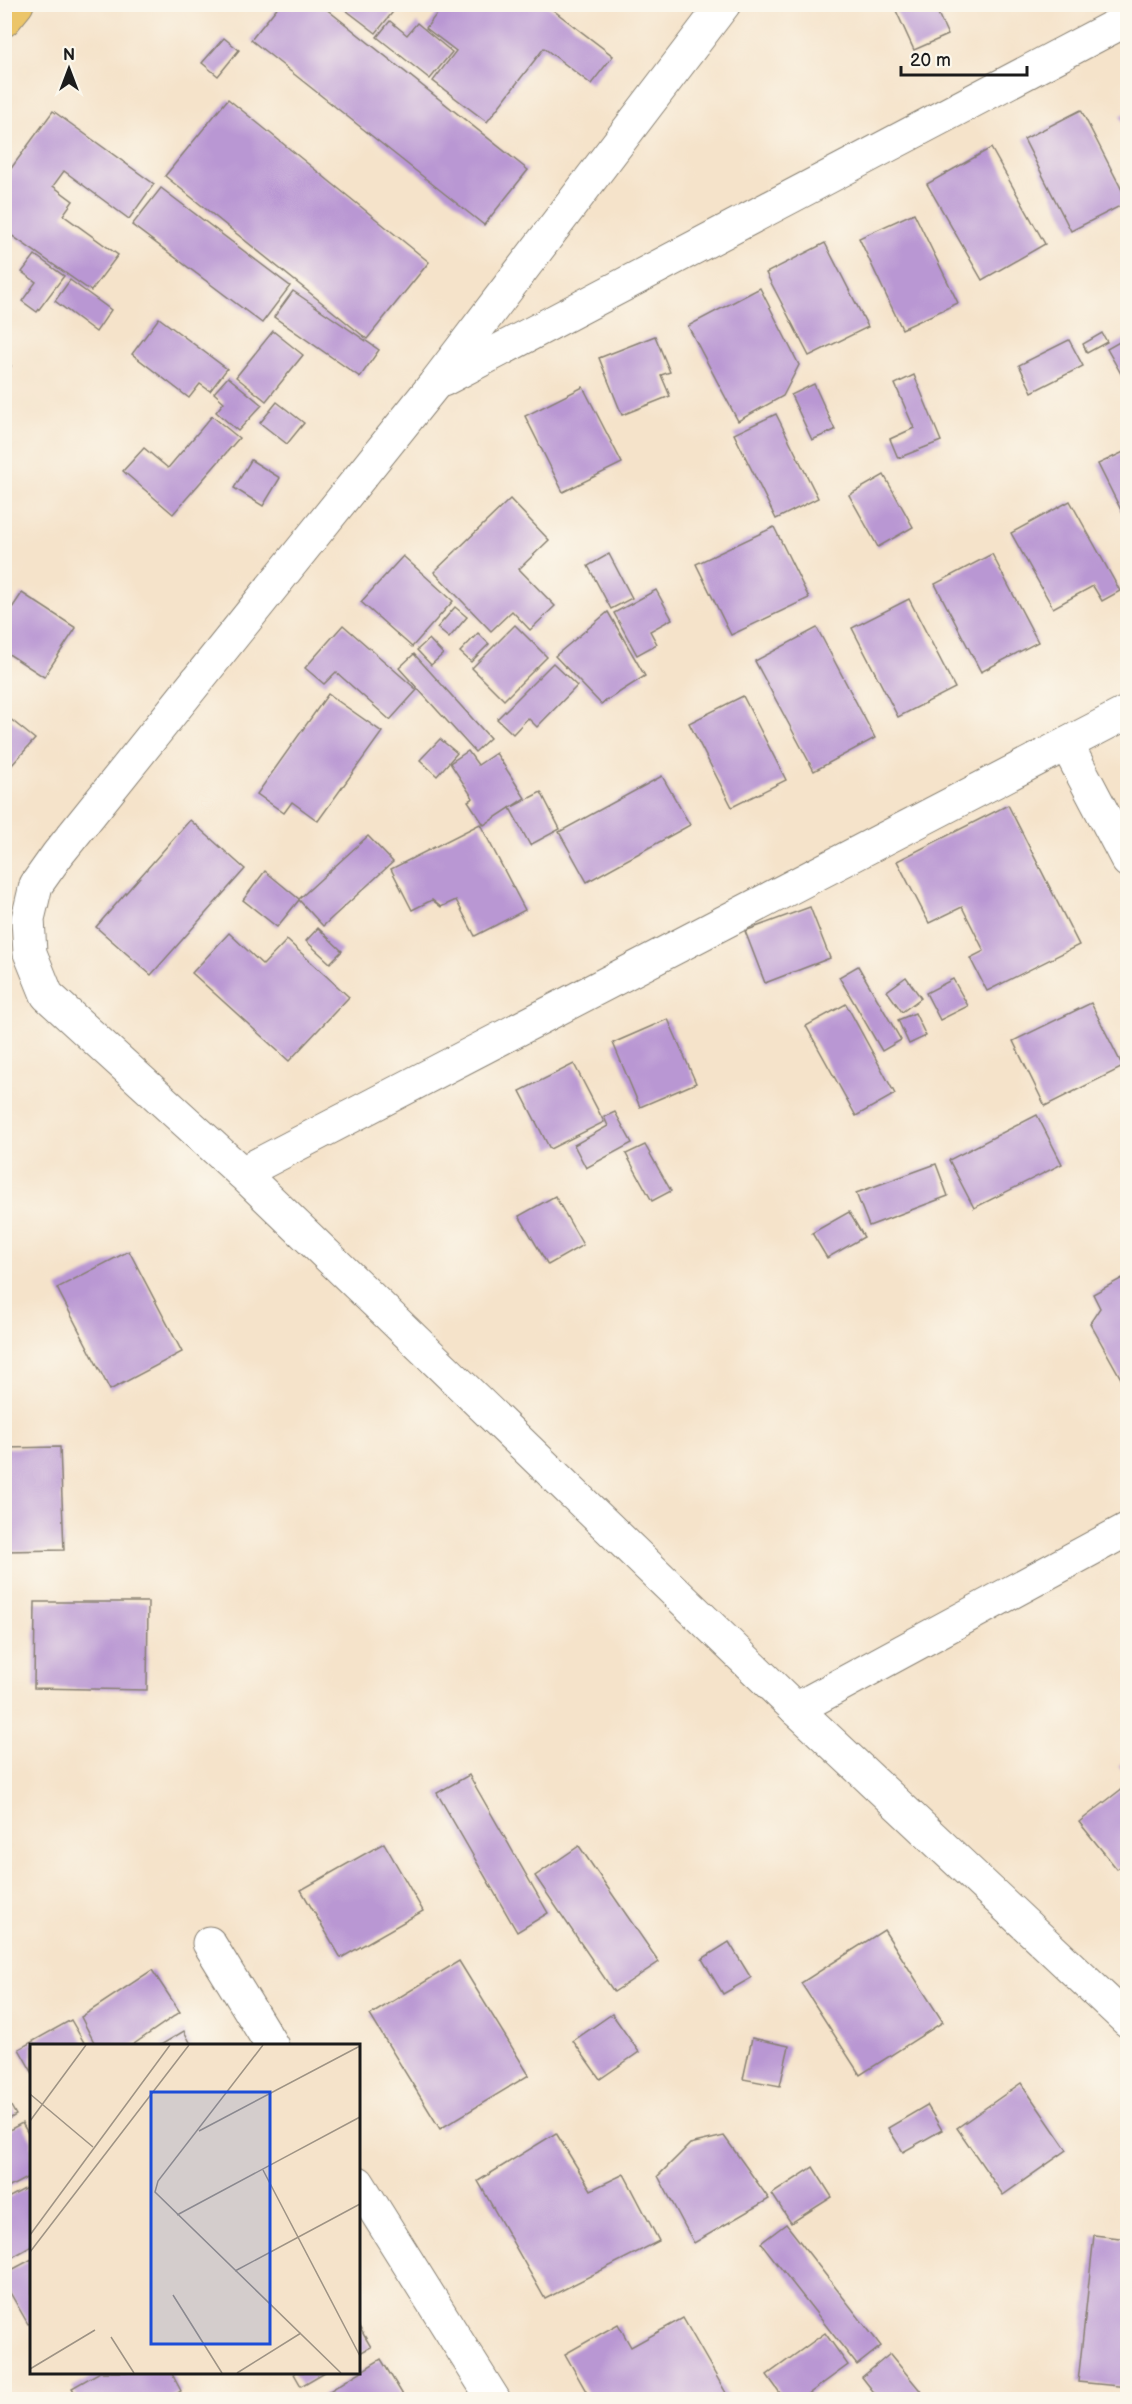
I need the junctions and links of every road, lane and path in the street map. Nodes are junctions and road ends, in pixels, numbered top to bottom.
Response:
1 (17, 4) edge
2 (724, 4) edge
3 (1128, 19) edge
4 (4, 20) edge
5 (434, 385) junction
6 (1128, 712) edge
7 (1068, 745) junction
8 (1128, 861) edge
9 (242, 1173) junction
10 (1128, 1529) edge
11 (796, 1709) junction
12 (209, 1943) dead end
13 (1128, 2021) edge
14 (271, 2044) edge
15 (360, 2186) edge
16 (494, 2400) edge

1 - 4 main road
2 - 5 street
3 - 5 street
5 - 9 street
6 - 7 street
7 - 8 street
7 - 9 street
9 - 11 street
10 - 11 street
11 - 13 street
12 - 14 street
15 - 16 street

